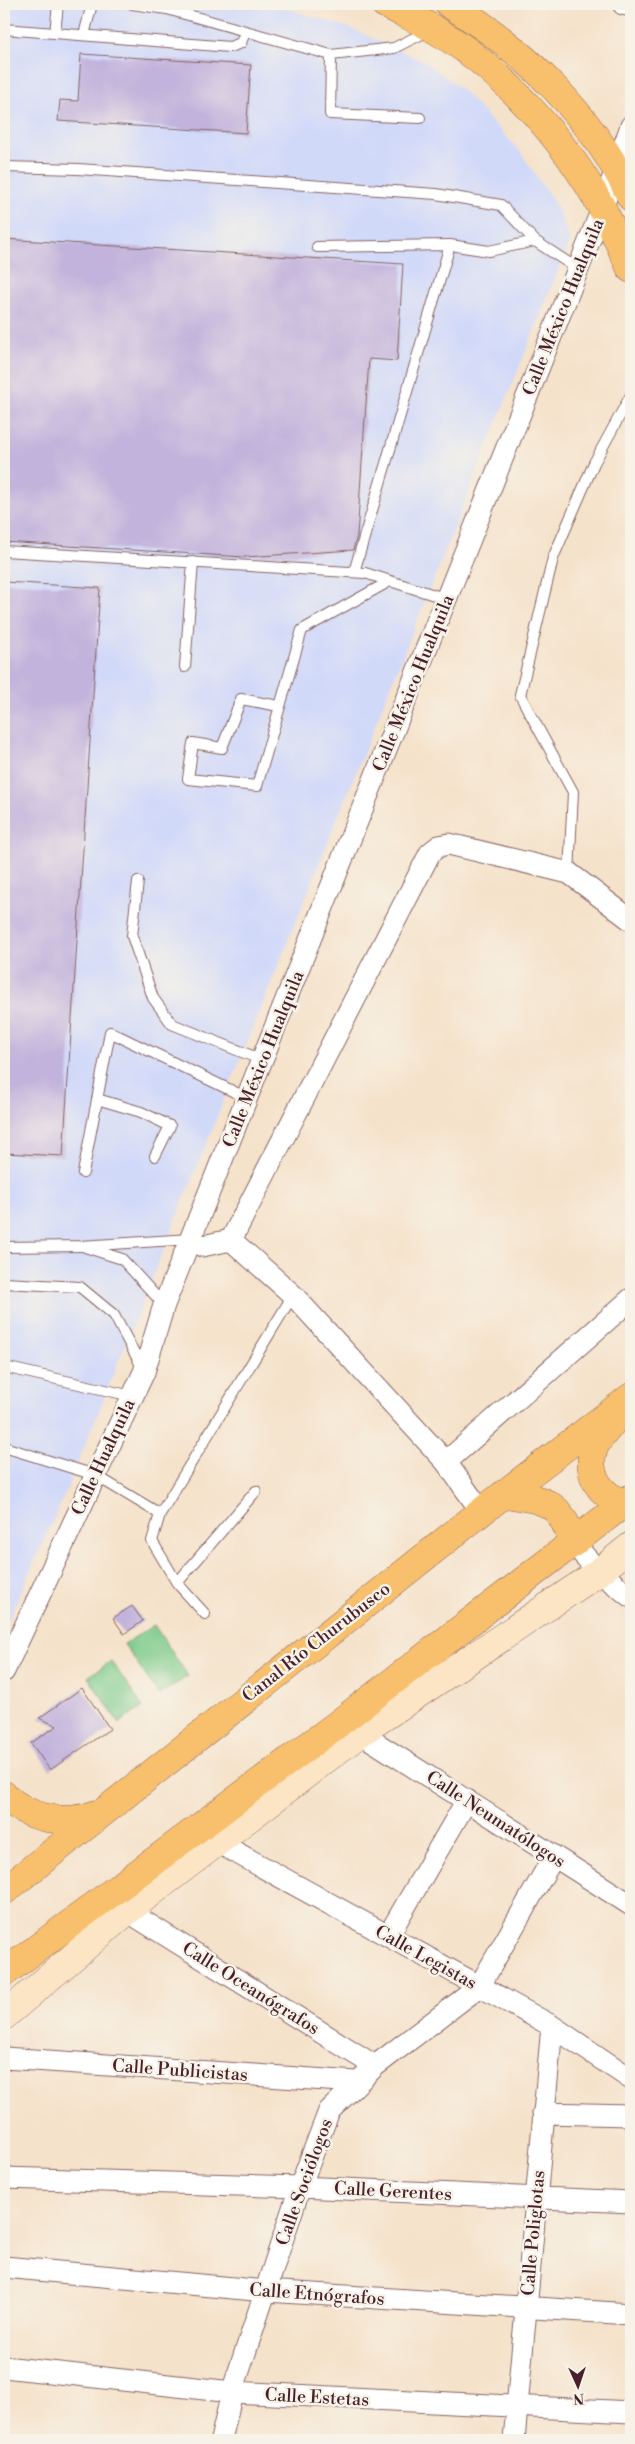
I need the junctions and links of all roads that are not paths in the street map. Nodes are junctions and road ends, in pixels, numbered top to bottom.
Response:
1 (58, 4) edge
2 (92, 4) edge
3 (132, 4) edge
4 (384, 4) edge
5 (449, 4) edge
6 (623, 4) edge
7 (631, 6) edge
8 (433, 28) junction
9 (4, 29) edge
10 (246, 32) junction
11 (55, 33) junction
12 (84, 35) junction
13 (330, 55) junction
14 (420, 118) dead end
15 (631, 126) edge
16 (616, 165) junction
17 (4, 167) edge
18 (631, 197) edge
19 (602, 209) junction
20 (535, 241) junction
21 (450, 245) junction
22 (317, 247) dead end
23 (578, 268) junction
24 (631, 269) edge
25 (631, 395) edge
26 (4, 551) edge
27 (193, 562) junction
28 (354, 572) junction
29 (390, 581) junction
30 (446, 599) junction
31 (185, 667) dead end
32 (279, 706) junction
33 (569, 873) junction
34 (138, 881) dead end
35 (631, 920) edge
36 (262, 1060) junction
37 (247, 1098) junction
38 (97, 1099) junction
39 (155, 1156) dead end
40 (83, 1173) dead end
41 (191, 1239) junction
42 (231, 1240) junction
43 (80, 1246) junction
44 (4, 1248) edge
45 (4, 1283) edge
46 (293, 1296) junction
47 (631, 1299) edge
48 (164, 1305) junction
49 (4, 1367) edge
50 (144, 1372) junction
51 (132, 1396) junction
52 (631, 1398) edge
53 (4, 1447) edge
54 (446, 1462) junction
55 (95, 1475) junction
56 (256, 1491) dead end
57 (504, 1494) junction
58 (629, 1500) edge
59 (482, 1511) junction
60 (160, 1514) junction
61 (574, 1543) junction
62 (631, 1546) edge
63 (599, 1572) junction
64 (178, 1583) junction
65 (631, 1597) edge
66 (205, 1614) dead end
67 (4, 1671) edge
68 (360, 1733) junction
69 (4, 1795) edge
70 (467, 1800) junction
71 (102, 1811) junction
72 (217, 1842) junction
73 (554, 1856) junction
74 (4, 1891) edge
75 (631, 1906) edge
76 (127, 1911) junction
77 (388, 1936) junction
78 (4, 1973) edge
79 (479, 1987) junction
80 (4, 2016) edge
81 (552, 2026) junction
82 (4, 2058) edge
83 (375, 2066) junction
84 (631, 2079) edge
85 (356, 2082) junction
86 (543, 2113) junction
87 (631, 2115) edge
88 (4, 2178) edge
89 (300, 2187) junction
90 (537, 2198) junction
91 (631, 2202) edge
92 (4, 2267) edge
93 (266, 2291) junction
94 (526, 2309) junction
95 (631, 2314) edge
96 (4, 2367) edge
97 (232, 2392) junction
98 (517, 2406) junction
99 (631, 2412) edge
100 (221, 2440) edge
101 (514, 2440) edge

1 - 11 lane
2 - 12 lane
3 - 10 lane
4 - 8 main road
5 - 16 main road
6 - 7 street
8 - 13 lane
8 - 19 main road
9 - 11 lane
10 - 12 lane
10 - 13 lane
11 - 12 lane
13 - 14 lane
15 - 16 street, Calle México Hualquila
16 - 18 main road
16 - 19 street, Calle México Hualquila
17 - 20 lane
19 - 23 street, Calle México Hualquila
19 - 24 main road
20 - 21 lane
20 - 23 lane
21 - 22 lane
21 - 28 lane
23 - 30 street, Calle México Hualquila
25 - 33 lane
26 - 27 lane
27 - 28 lane
27 - 31 lane
28 - 29 lane
29 - 30 lane
29 - 32 lane
30 - 36 street, Calle México Hualquila
32 - 32 lane
33 - 35 street
33 - 42 street
34 - 36 lane
36 - 37 street, Calle México Hualquila
37 - 38 lane
37 - 41 street, Calle México Hualquila
38 - 39 lane
38 - 40 lane
41 - 42 street
41 - 43 lane
41 - 48 street, Calle Hualquila
42 - 46 street
43 - 44 lane
43 - 48 lane
45 - 50 lane
46 - 54 street
46 - 60 lane
47 - 54 street
48 - 50 street, Calle Hualquila
49 - 51 lane
50 - 51 street, Calle Hualquila
51 - 55 street, Calle Hualquila
52 - 57 main road, Canal Río Churubusco
52 - 58 main road
53 - 55 lane
54 - 59 street
55 - 60 lane
55 - 67 street, Calle Hualquila
56 - 64 lane
57 - 59 main road, Canal Río Churubusco
57 - 61 main road
58 - 61 main road
59 - 71 main road, Canal Río Churubusco
60 - 64 lane
61 - 63 street
61 - 78 main road
62 - 63 street
63 - 65 street
63 - 68 street
64 - 66 lane
68 - 70 street, Calle Neumatólogos
68 - 72 street
69 - 71 main road
70 - 73 street, Calle Neumatólogos
70 - 77 street
71 - 74 main road, Canal Río Churubusco
72 - 76 street
72 - 77 street, Calle Legistas
73 - 75 street, Calle Neumatólogos
73 - 79 street, Calle Sociólogos
76 - 80 street
76 - 83 street, Calle Oceanógrafos
77 - 79 street, Calle Legistas
79 - 81 street, Calle Legistas
79 - 83 street, Calle Sociólogos
81 - 84 street, Calle Legistas
81 - 86 street, Calle Poliglotas
82 - 85 street, Calle Publicistas
83 - 85 street, Calle Sociólogos
85 - 89 street, Calle Sociólogos
86 - 87 street
86 - 90 street, Calle Poliglotas
88 - 89 street, Calle Gerentes
89 - 90 street, Calle Gerentes
89 - 93 street, Calle Sociólogos
90 - 91 street, Calle Gerentes
90 - 94 street, Calle Poliglotas
92 - 93 street, Calle Etnógrafos
93 - 94 street, Calle Etnógrafos
93 - 97 street, Calle Sociólogos
94 - 95 street, Calle Etnógrafos
94 - 98 street, Calle Poliglotas
96 - 97 street, Calle Estetas
97 - 98 street, Calle Estetas
97 - 100 street, Calle Sociólogos
98 - 99 street, Calle Estetas
98 - 101 street, Calle Poliglotas

